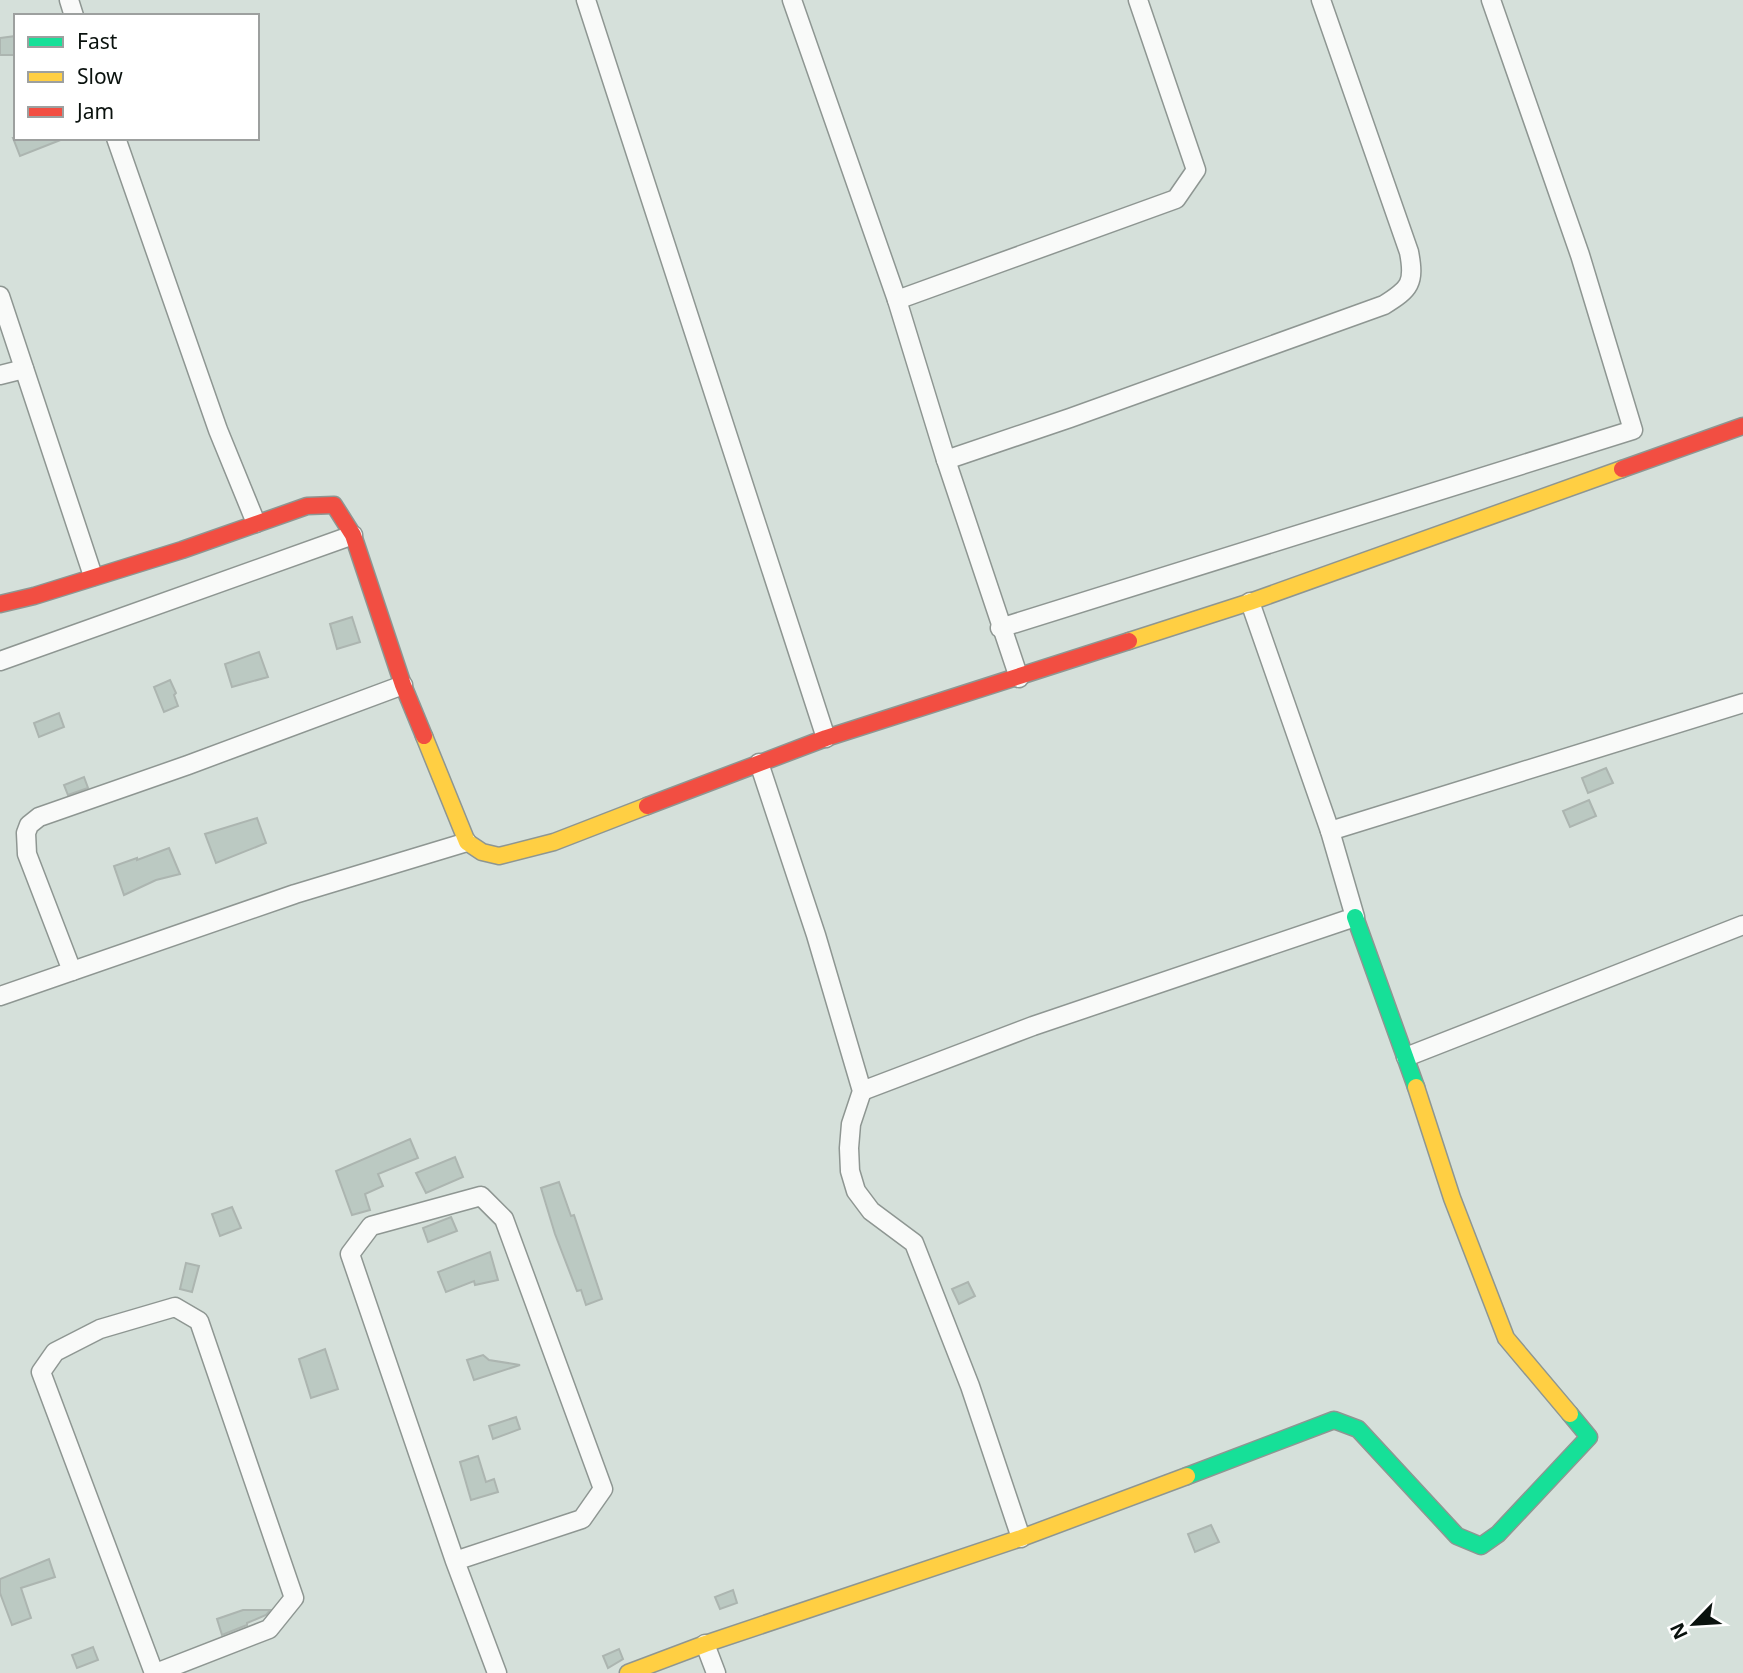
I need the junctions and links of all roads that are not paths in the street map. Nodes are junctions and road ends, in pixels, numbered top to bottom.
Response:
1 (586, 0) edge
2 (792, 0) edge
3 (1138, 0) edge
4 (1321, 0) edge
5 (1491, 0) edge
6 (117, 140) edge
7 (0, 296) edge
8 (897, 300) junction
9 (24, 369) junction
10 (0, 375) edge
11 (1743, 426) edge
12 (946, 460) junction
13 (256, 523) junction
14 (352, 535) junction
15 (93, 576) junction
16 (1250, 602) junction
17 (0, 604) edge
18 (1000, 628) junction
19 (0, 661) edge
20 (1018, 678) junction
21 (403, 685) junction
22 (1743, 703) edge
23 (826, 738) junction
24 (759, 763) junction
25 (1329, 831) junction
26 (467, 842) junction
27 (1355, 917) junction
28 (1743, 925) edge
29 (72, 971) junction
30 (0, 996) edge
31 (1406, 1057) junction
32 (862, 1091) junction
33 (1021, 1538) junction
34 (455, 1561) junction
35 (705, 1644) junction
36 (155, 1673) edge
37 (497, 1673) edge
38 (628, 1673) edge
39 (716, 1673) edge

1 - 23 street
2 - 8 street
3 - 8 street
4 - 12 street
5 - 18 street
6 - 13 street
7 - 9 street
8 - 12 street
9 - 10 street
9 - 15 street
11 - 16 street
12 - 18 street
13 - 14 street
13 - 15 street
14 - 19 street
14 - 21 street
15 - 17 street
16 - 20 street
16 - 25 street
18 - 20 street
20 - 23 street
21 - 26 street
21 - 29 street
22 - 25 street
23 - 24 street
24 - 26 street
24 - 32 street
25 - 27 street
26 - 29 street
27 - 31 street
27 - 32 street
28 - 31 street
29 - 30 street
31 - 33 street
32 - 33 street
33 - 35 street
34 - 34 street
34 - 37 street
35 - 38 street
35 - 39 street
36 - 36 street

